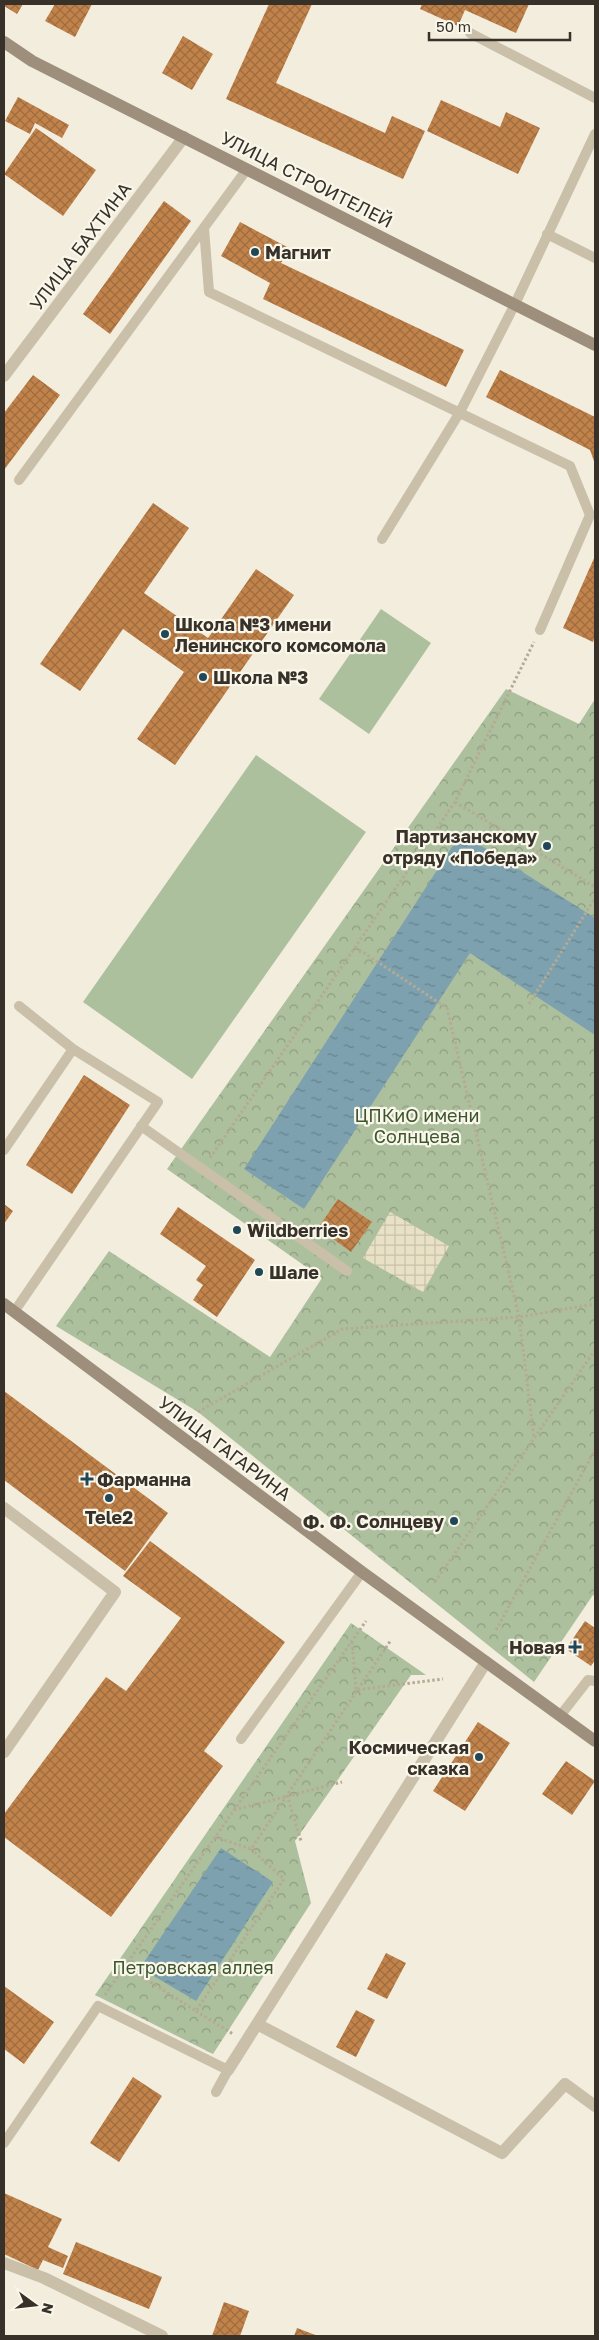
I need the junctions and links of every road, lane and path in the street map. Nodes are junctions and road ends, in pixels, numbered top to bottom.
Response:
1 (470, 34) dead end
2 (4, 42) edge
3 (595, 98) edge
4 (595, 134) edge
5 (184, 137) junction
6 (247, 169) junction
7 (204, 228) junction
8 (547, 234) junction
9 (595, 258) edge
10 (515, 304) junction
11 (595, 345) edge
12 (4, 376) edge
13 (460, 412) junction
14 (19, 480) dead end
15 (382, 539) dead end
16 (540, 630) joint
17 (455, 802) junction
18 (595, 887) edge
19 (595, 898) edge
20 (355, 947) junction
21 (529, 1004) dead end
22 (19, 1006) dead end
23 (73, 1049) junction
24 (141, 1126) junction
25 (4, 1150) edge
26 (202, 1169) junction
27 (347, 1271) dead end
28 (595, 1304) edge
29 (9, 1308) edge
30 (518, 1317) junction
31 (595, 1350) edge
32 (198, 1412) dead end
33 (534, 1438) junction
34 (595, 1450) edge
35 (4, 1508) edge
36 (362, 1572) junction
37 (435, 1582) dead end
38 (366, 1621) dead end
39 (496, 1630) dead end
40 (391, 1640) dead end
41 (352, 1641) junction
42 (486, 1662) junction
43 (595, 1671) edge
44 (443, 1679) dead end
45 (592, 1681) edge
46 (356, 1690) junction
47 (560, 1716) junction
48 (241, 1739) dead end
49 (595, 1741) edge
50 (4, 1752) edge
51 (342, 1782) dead end
52 (287, 1795) junction
53 (234, 1810) junction
54 (215, 1837) junction
55 (301, 1841) dead end
56 (251, 1849) junction
57 (125, 1966) junction
58 (98, 2006) junction
59 (196, 2011) junction
60 (257, 2024) junction
61 (233, 2034) dead end
62 (228, 2070) junction
63 (216, 2092) dead end
64 (595, 2106) edge
65 (4, 2143) edge
66 (4, 2263) edge
67 (162, 2336) edge

1 - 3 lane
2 - 5 main road, УЛИЦА СТРОИТЕЛЕЙ
4 - 8 lane
5 - 6 main road, УЛИЦА СТРОИТЕЛЕЙ
5 - 12 street, УЛИЦА БАХТИНА
6 - 7 lane
6 - 10 main road, УЛИЦА СТРОИТЕЛЕЙ
7 - 13 lane
7 - 14 lane
8 - 9 lane
8 - 10 lane
10 - 11 main road, УЛИЦА СТРОИТЕЛЕЙ
10 - 13 lane
13 - 15 lane
13 - 16 lane
16 - 17 path
17 - 18 path
17 - 20 path
19 - 21 path
20 - 26 path
20 - 30 path
22 - 23 lane
23 - 24 lane
23 - 25 lane
24 - 26 lane
24 - 29 lane
26 - 27 lane
28 - 30 path
29 - 36 main road, УЛИЦА ГАГАРИНА
30 - 32 path
30 - 33 path
31 - 33 path
33 - 37 path
34 - 39 path
35 - 50 street
36 - 42 main road, УЛИЦА ГАГАРИНА
36 - 48 lane
38 - 41 path
40 - 46 path
41 - 46 path
41 - 53 path
42 - 47 main road, УЛИЦА ГАГАРИНА
42 - 60 street
43 - 45 lane
44 - 46 path
45 - 47 lane
46 - 52 path
47 - 49 main road, УЛИЦА ГАГАРИНА
51 - 52 path
52 - 53 path
52 - 55 path
52 - 56 path
53 - 54 path
54 - 56 path
54 - 57 path
56 - 59 path
57 - 58 path
57 - 59 path
58 - 62 lane
58 - 65 lane
59 - 61 path
60 - 62 street
60 - 64 street
62 - 63 lane
66 - 67 street

